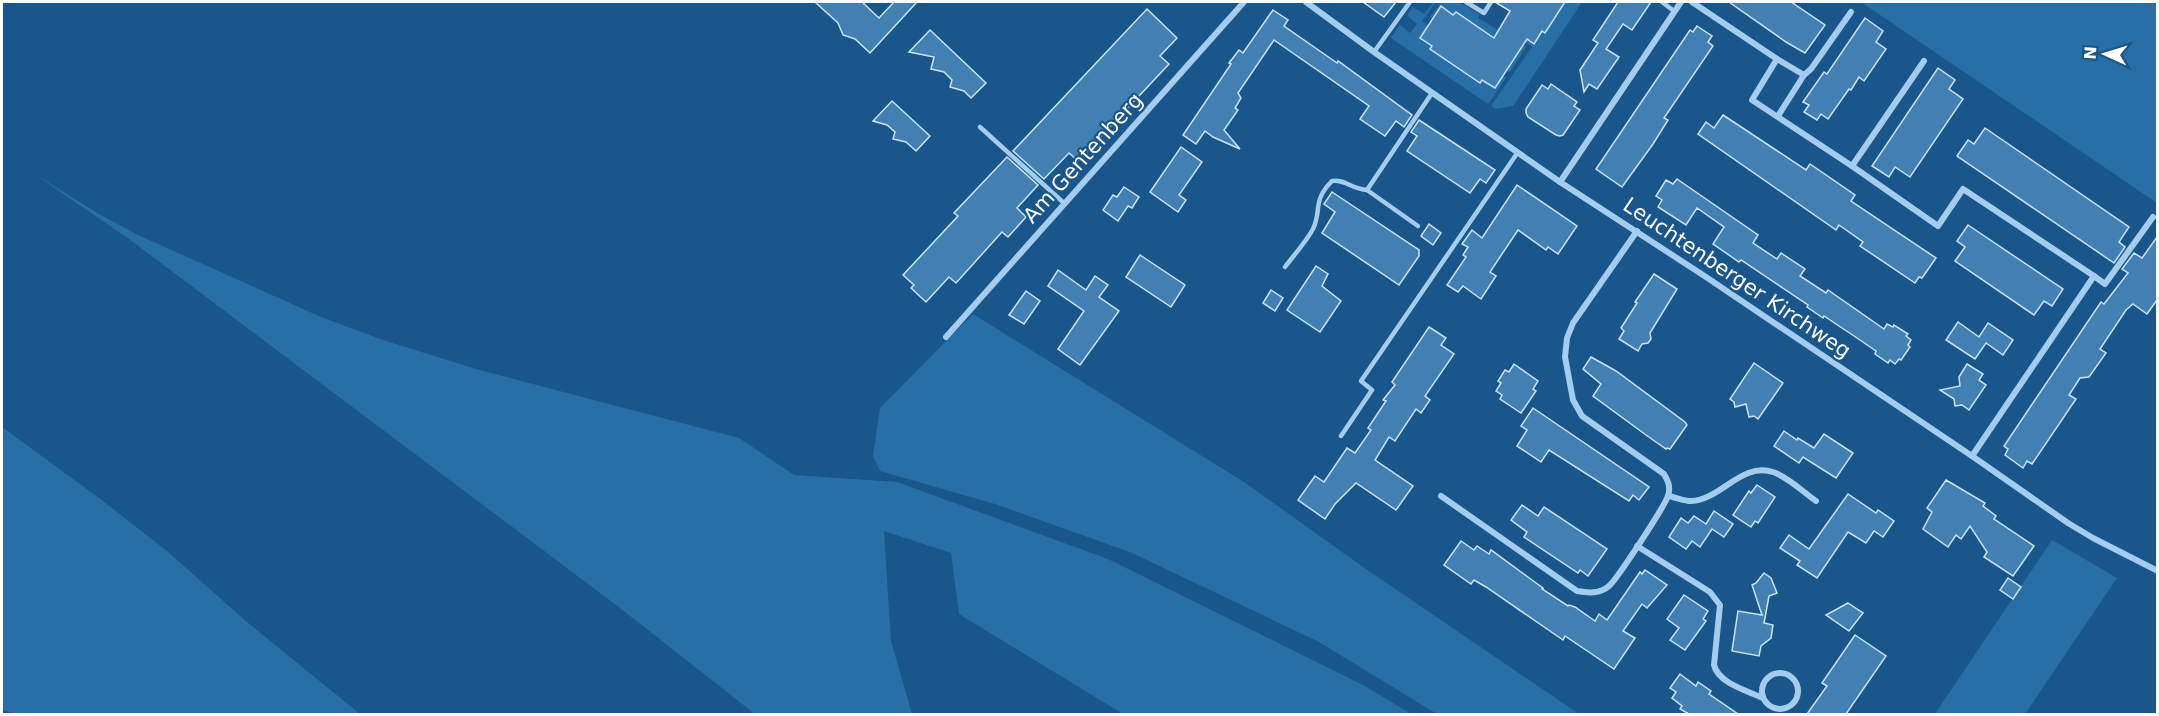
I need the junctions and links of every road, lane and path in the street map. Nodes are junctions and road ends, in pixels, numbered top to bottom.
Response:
1 (1244, 2) edge
2 (1306, 2) edge
3 (1410, 2) edge
4 (1466, 2) edge
5 (1491, 2) edge
6 (1662, 2) edge
7 (1681, 2) edge
8 (1692, 2) edge
9 (1674, 11) junction
10 (1851, 12) dead end
11 (1374, 52) junction
12 (1777, 59) junction
13 (1924, 61) dead end
14 (1804, 75) junction
15 (1432, 93) junction
16 (1778, 116) junction
17 (980, 128) dead end
18 (1518, 152) junction
19 (1852, 166) junction
20 (1560, 182) junction
21 (1367, 190) junction
22 (1065, 204) junction
23 (2153, 217) dead end
24 (1418, 226) dead end
25 (1637, 231) junction
26 (1284, 267) dead end
27 (2094, 276) junction
28 (946, 337) dead end
29 (1341, 436) dead end
30 (1972, 456) junction
31 (1441, 496) dead end
32 (1668, 496) junction
33 (1816, 501) dead end
34 (1637, 546) junction
35 (2157, 571) edge
36 (1763, 698) junction

1 - 22 street, Am Gentenberg
2 - 11 street, Leuchtenberger Kirchweg
3 - 11 lane
4 - 5 lane
6 - 9 lane
7 - 9 street
8 - 12 street
9 - 20 street
10 - 14 street
11 - 15 street, Leuchtenberger Kirchweg
12 - 14 street
12 - 16 street
13 - 19 street
14 - 16 street
15 - 18 street, Leuchtenberger Kirchweg
15 - 21 lane
16 - 19 street
17 - 22 lane
18 - 20 street, Leuchtenberger Kirchweg
18 - 29 lane
19 - 27 street
20 - 25 street, Leuchtenberger Kirchweg
21 - 24 lane
21 - 26 lane
22 - 28 street, Am Gentenberg
23 - 27 street
25 - 30 street, Leuchtenberger Kirchweg
25 - 32 street
27 - 30 street
30 - 35 street, Leuchtenberger Kirchweg
31 - 34 street
32 - 33 street
32 - 34 street
34 - 36 street
36 - 36 street

